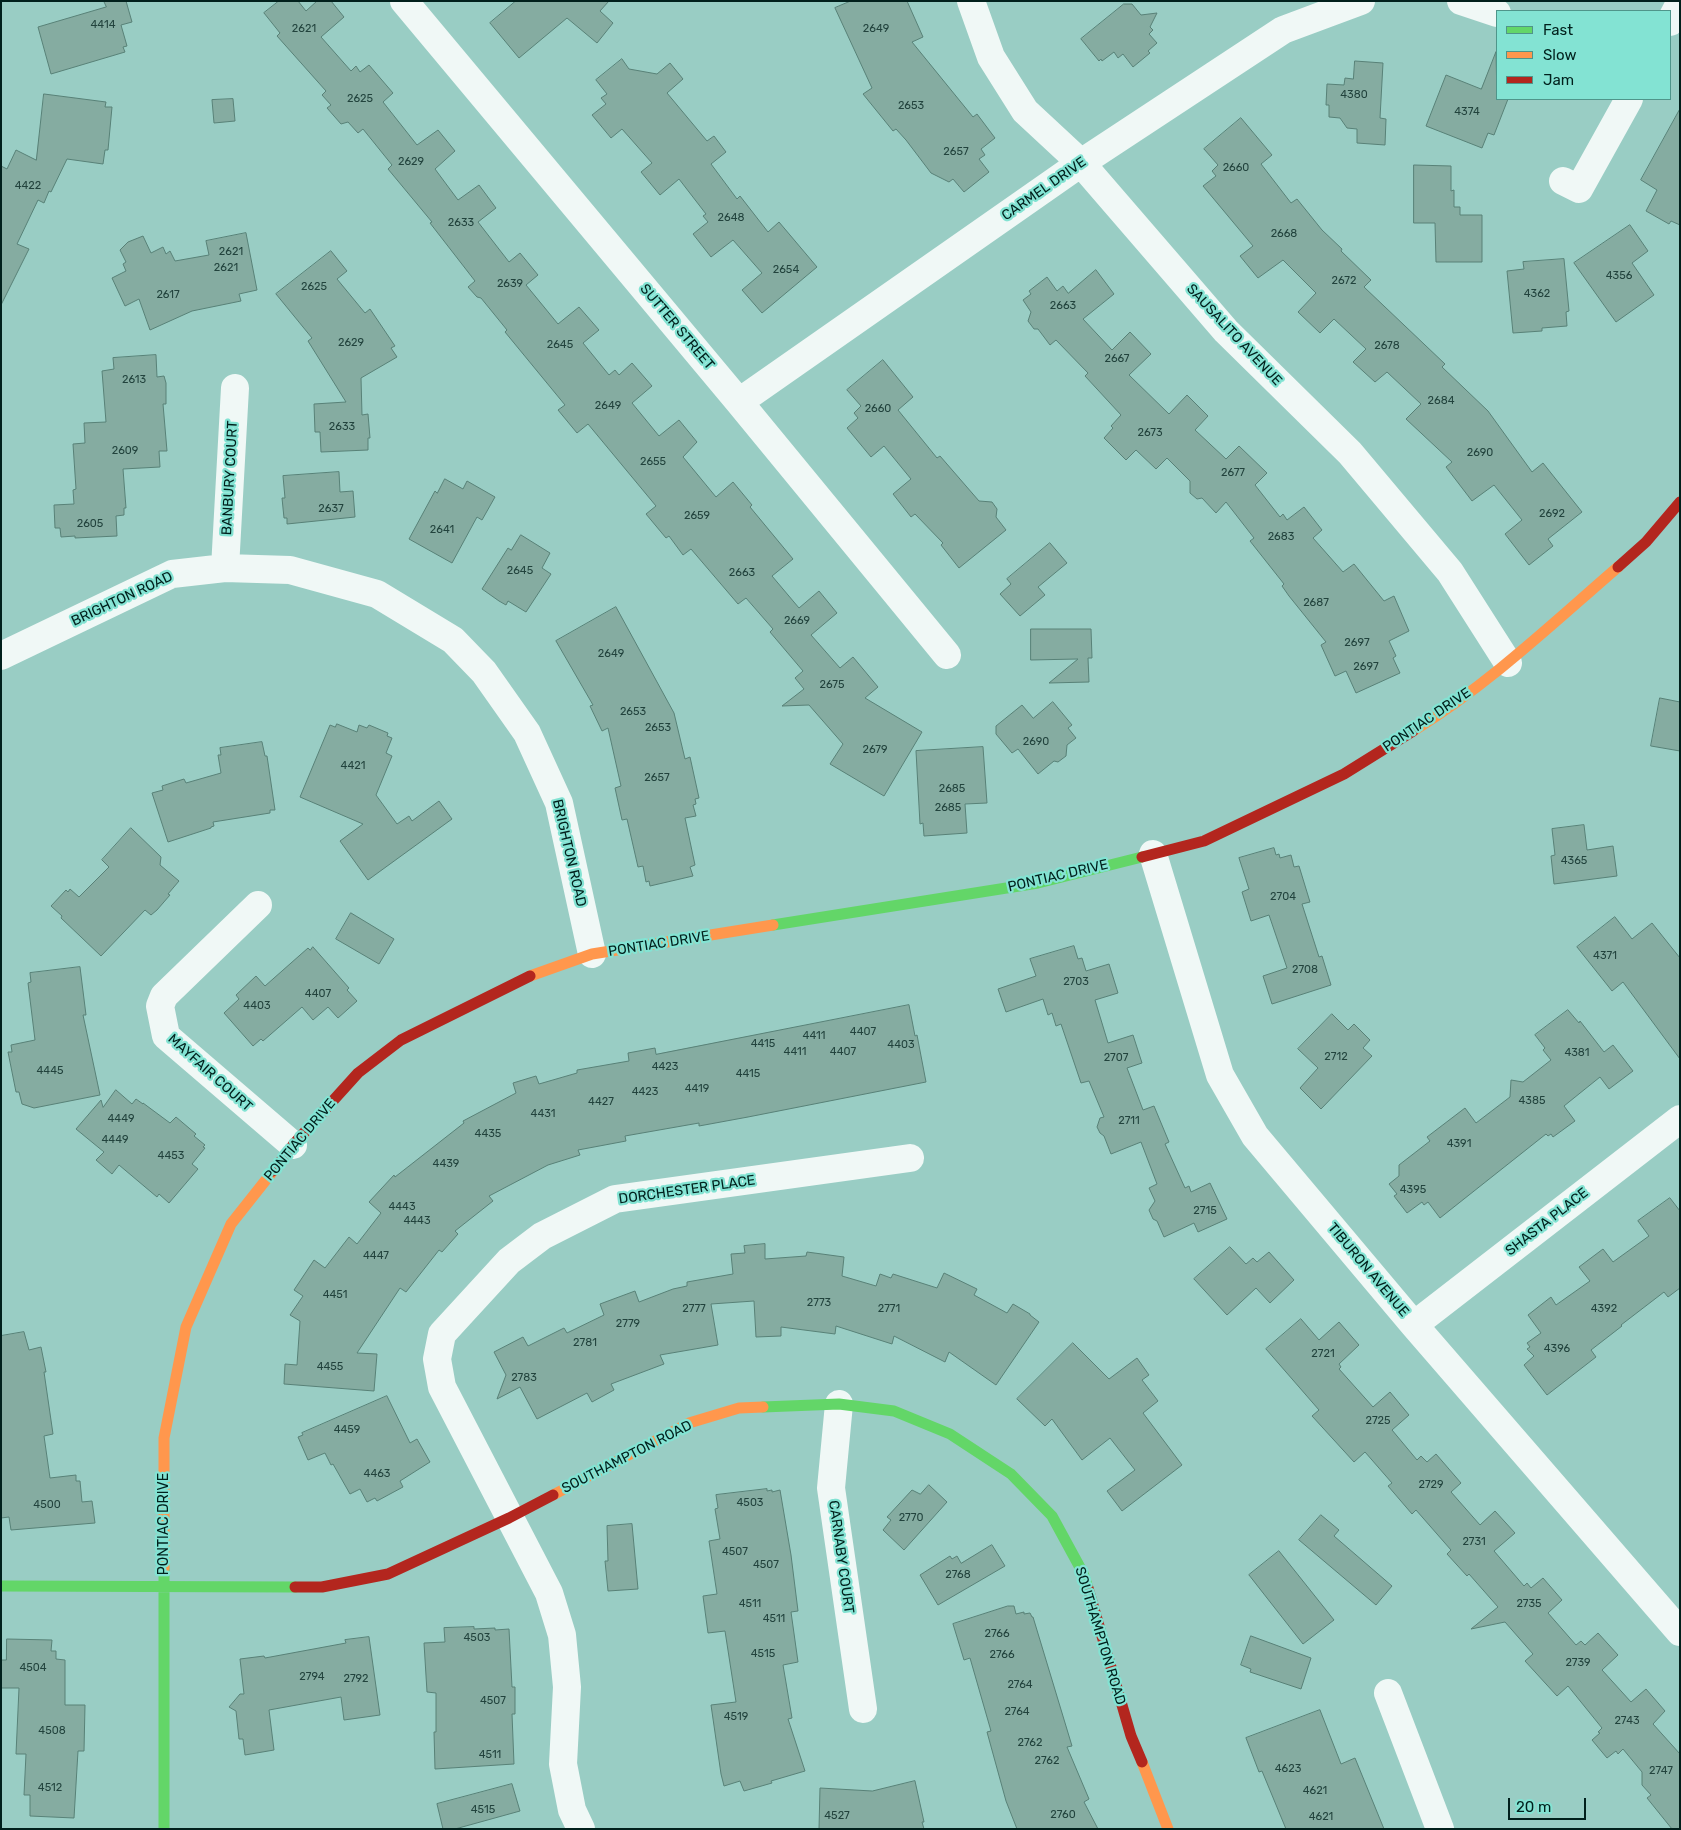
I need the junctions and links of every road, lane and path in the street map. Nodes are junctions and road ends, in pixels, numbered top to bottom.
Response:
1 (404, 1) edge
2 (971, 1) edge
3 (1362, 1) edge
4 (1461, 1) edge
5 (1680, 3) edge
6 (1496, 13) edge
7 (1671, 20) edge
8 (1628, 100) edge
9 (1080, 163) junction
10 (1563, 181) dead end
11 (235, 388) dead end
12 (739, 402) junction
13 (1680, 502) edge
14 (225, 568) junction
15 (947, 655) dead end
16 (1, 656) edge
17 (1508, 663) junction
18 (1154, 854) junction
19 (258, 905) dead end
20 (592, 954) junction
21 (1680, 1120) edge
22 (293, 1145) junction
23 (910, 1158) dead end
24 (1414, 1325) junction
25 (839, 1404) junction
26 (509, 1518) junction
27 (1, 1586) edge
28 (164, 1587) junction
29 (1680, 1632) edge
30 (1388, 1693) dead end
31 (863, 1709) dead end
32 (164, 1829) edge
33 (581, 1829) edge
34 (1168, 1829) edge
35 (1440, 1829) edge

1 - 12 street, SUTTER STREET
2 - 9 street, SAUSALITO AVENUE
3 - 9 street, CARMEL DRIVE
4 - 6 street
5 - 7 street
8 - 10 street
9 - 12 street, CARMEL DRIVE
9 - 17 street, SAUSALITO AVENUE
11 - 14 street, BANBURY COURT
12 - 15 street, SUTTER STREET
13 - 17 main road, PONTIAC DRIVE
14 - 16 street, BRIGHTON ROAD
14 - 20 street, BRIGHTON ROAD
17 - 18 main road, PONTIAC DRIVE
18 - 20 main road, PONTIAC DRIVE
18 - 24 street, TIBURON AVENUE
19 - 22 street, MAYFAIR COURT
20 - 22 main road, PONTIAC DRIVE
21 - 24 street, SHASTA PLACE
22 - 28 main road, PONTIAC DRIVE
23 - 26 street, DORCHESTER PLACE
24 - 29 street, TIBURON AVENUE
25 - 26 main road, SOUTHAMPTON ROAD
25 - 31 street, CARNABY COURT
25 - 34 main road, SOUTHAMPTON ROAD
26 - 28 main road, SOUTHAMPTON ROAD
26 - 33 street, DORCHESTER PLACE
27 - 28 main road, SOUTHAMPTON ROAD
28 - 32 main road, PONTIAC DRIVE
30 - 35 street

